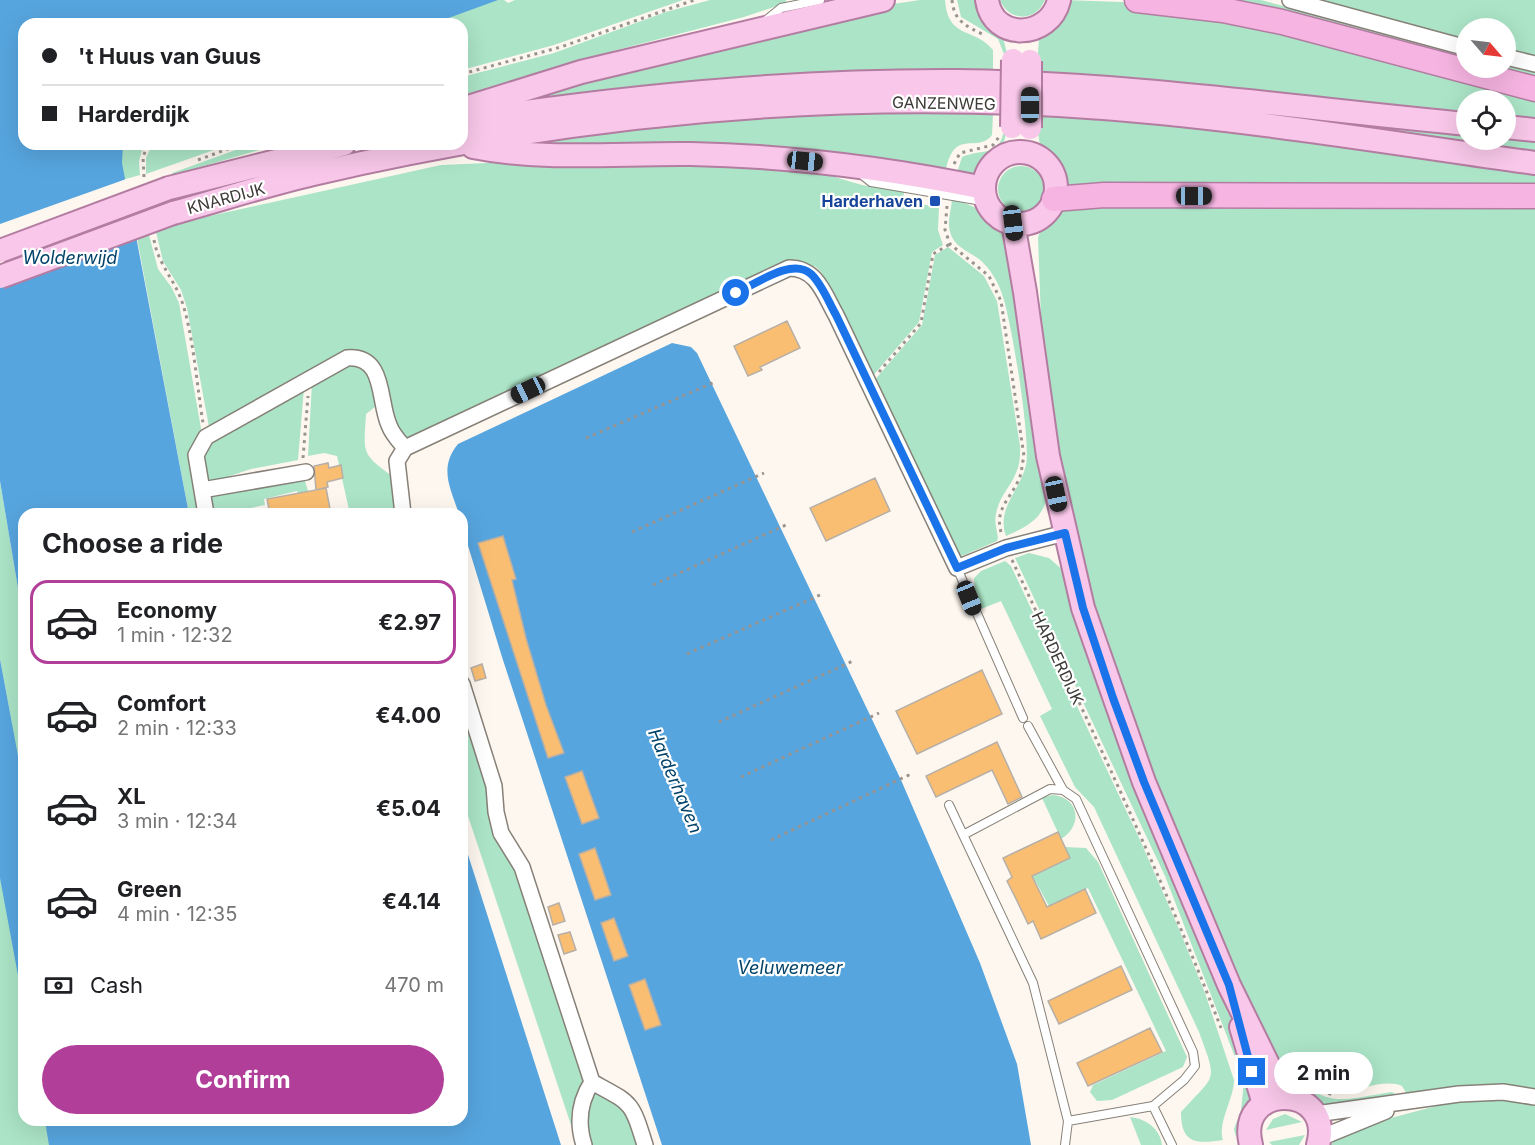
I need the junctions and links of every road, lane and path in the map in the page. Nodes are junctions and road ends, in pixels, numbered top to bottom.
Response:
1 (694, 0) edge
2 (820, 0) edge
3 (883, 0) edge
4 (952, 0) edge
5 (987, 0) edge
6 (1059, 0) edge
7 (1137, 0) edge
8 (1290, 0) edge
9 (756, 29) junction
10 (1022, 30) junction
11 (984, 35) dead end
12 (1456, 45) edge
13 (1516, 59) edge
14 (1535, 64) edge
15 (468, 72) edge
16 (1535, 89) edge
17 (468, 107) edge
18 (468, 120) edge
19 (1456, 123) edge
20 (1516, 128) edge
21 (1535, 130) edge
22 (468, 143) edge
23 (468, 147) edge
24 (146, 150) edge
25 (225, 150) edge
26 (320, 150) edge
27 (434, 150) edge
28 (1021, 153) junction
29 (195, 161) dead end
30 (1535, 163) edge
31 (144, 181) dead end
32 (986, 195) junction
33 (1535, 196) edge
34 (1054, 199) junction
35 (1022, 223) junction
36 (153, 235) dead end
37 (0, 251) edge
38 (0, 277) edge
39 (308, 379) junction
40 (715, 382) dead end
41 (867, 384) junction
42 (206, 438) junction
43 (586, 438) dead end
44 (405, 448) junction
45 (304, 472) joint
46 (764, 472) dead end
47 (202, 490) junction
48 (205, 508) edge
49 (402, 508) edge
50 (788, 524) dead end
51 (632, 532) dead end
52 (1065, 533) junction
53 (1006, 548) junction
54 (957, 568) junction
55 (653, 585) dead end
56 (820, 595) dead end
57 (687, 654) dead end
58 (853, 661) dead end
59 (468, 703) edge
60 (879, 713) dead end
61 (1023, 718) dead end
62 (719, 722) dead end
63 (1028, 726) dead end
64 (911, 774) dead end
65 (741, 777) dead end
66 (1063, 790) junction
67 (949, 805) dead end
68 (963, 835) junction
69 (771, 840) dead end
70 (1229, 985) junction
71 (1223, 1032) dead end
72 (1271, 1066) junction
73 (592, 1082) junction
74 (1342, 1095) dead end
75 (1535, 1097) edge
76 (1274, 1100) junction
77 (1405, 1103) junction
78 (1152, 1106) junction
79 (1316, 1114) junction
80 (1068, 1120) junction
81 (1319, 1142) edge
82 (584, 1145) edge
83 (645, 1145) edge
84 (1065, 1145) edge
85 (1172, 1145) edge
86 (1249, 1145) edge

1 - 15 path
2 - 9 lane
3 - 9 main road
4 - 11 path
5 - 10 main road
6 - 10 main road
7 - 16 highway
8 - 12 street
9 - 17 main road
10 - 28 main road, bridge
13 - 14 street
18 - 19 main road, GANZENWEG
20 - 21 main road
22 - 30 main road, GANZENWEG
23 - 32 main road
24 - 31 path
25 - 29 path
26 - 37 main road, KNARDIJK, bridge
27 - 38 main road, KNARDIJK, bridge
28 - 32 main road
28 - 34 main road
32 - 35 main road
33 - 34 highway
34 - 35 main road
35 - 52 main road, HARDERDIJK
36 - 42 path
39 - 42 street
39 - 44 street
39 - 45 path
40 - 43 path
41 - 44 street
41 - 53 path, HARDERDIJK
41 - 54 street
42 - 47 street
44 - 49 street
45 - 47 street
46 - 51 path
47 - 48 street
50 - 55 path
52 - 53 street
52 - 70 main road, HARDERDIJK
53 - 54 street
53 - 71 path, HARDERDIJK
54 - 61 lane
56 - 57 path
58 - 62 path
59 - 73 street
60 - 65 path
63 - 66 lane
64 - 69 path
66 - 68 lane
66 - 78 lane
67 - 68 lane
68 - 80 lane
70 - 72 main road, HARDERDIJK
70 - 76 main road, HARDERDIJK
72 - 74 path
72 - 76 main road, HARDERDIJK
73 - 82 street
73 - 83 street
75 - 77 street
76 - 79 main road
76 - 86 main road
77 - 79 street
77 - 81 street
78 - 80 lane
78 - 85 lane
79 - 81 main road
80 - 84 lane

